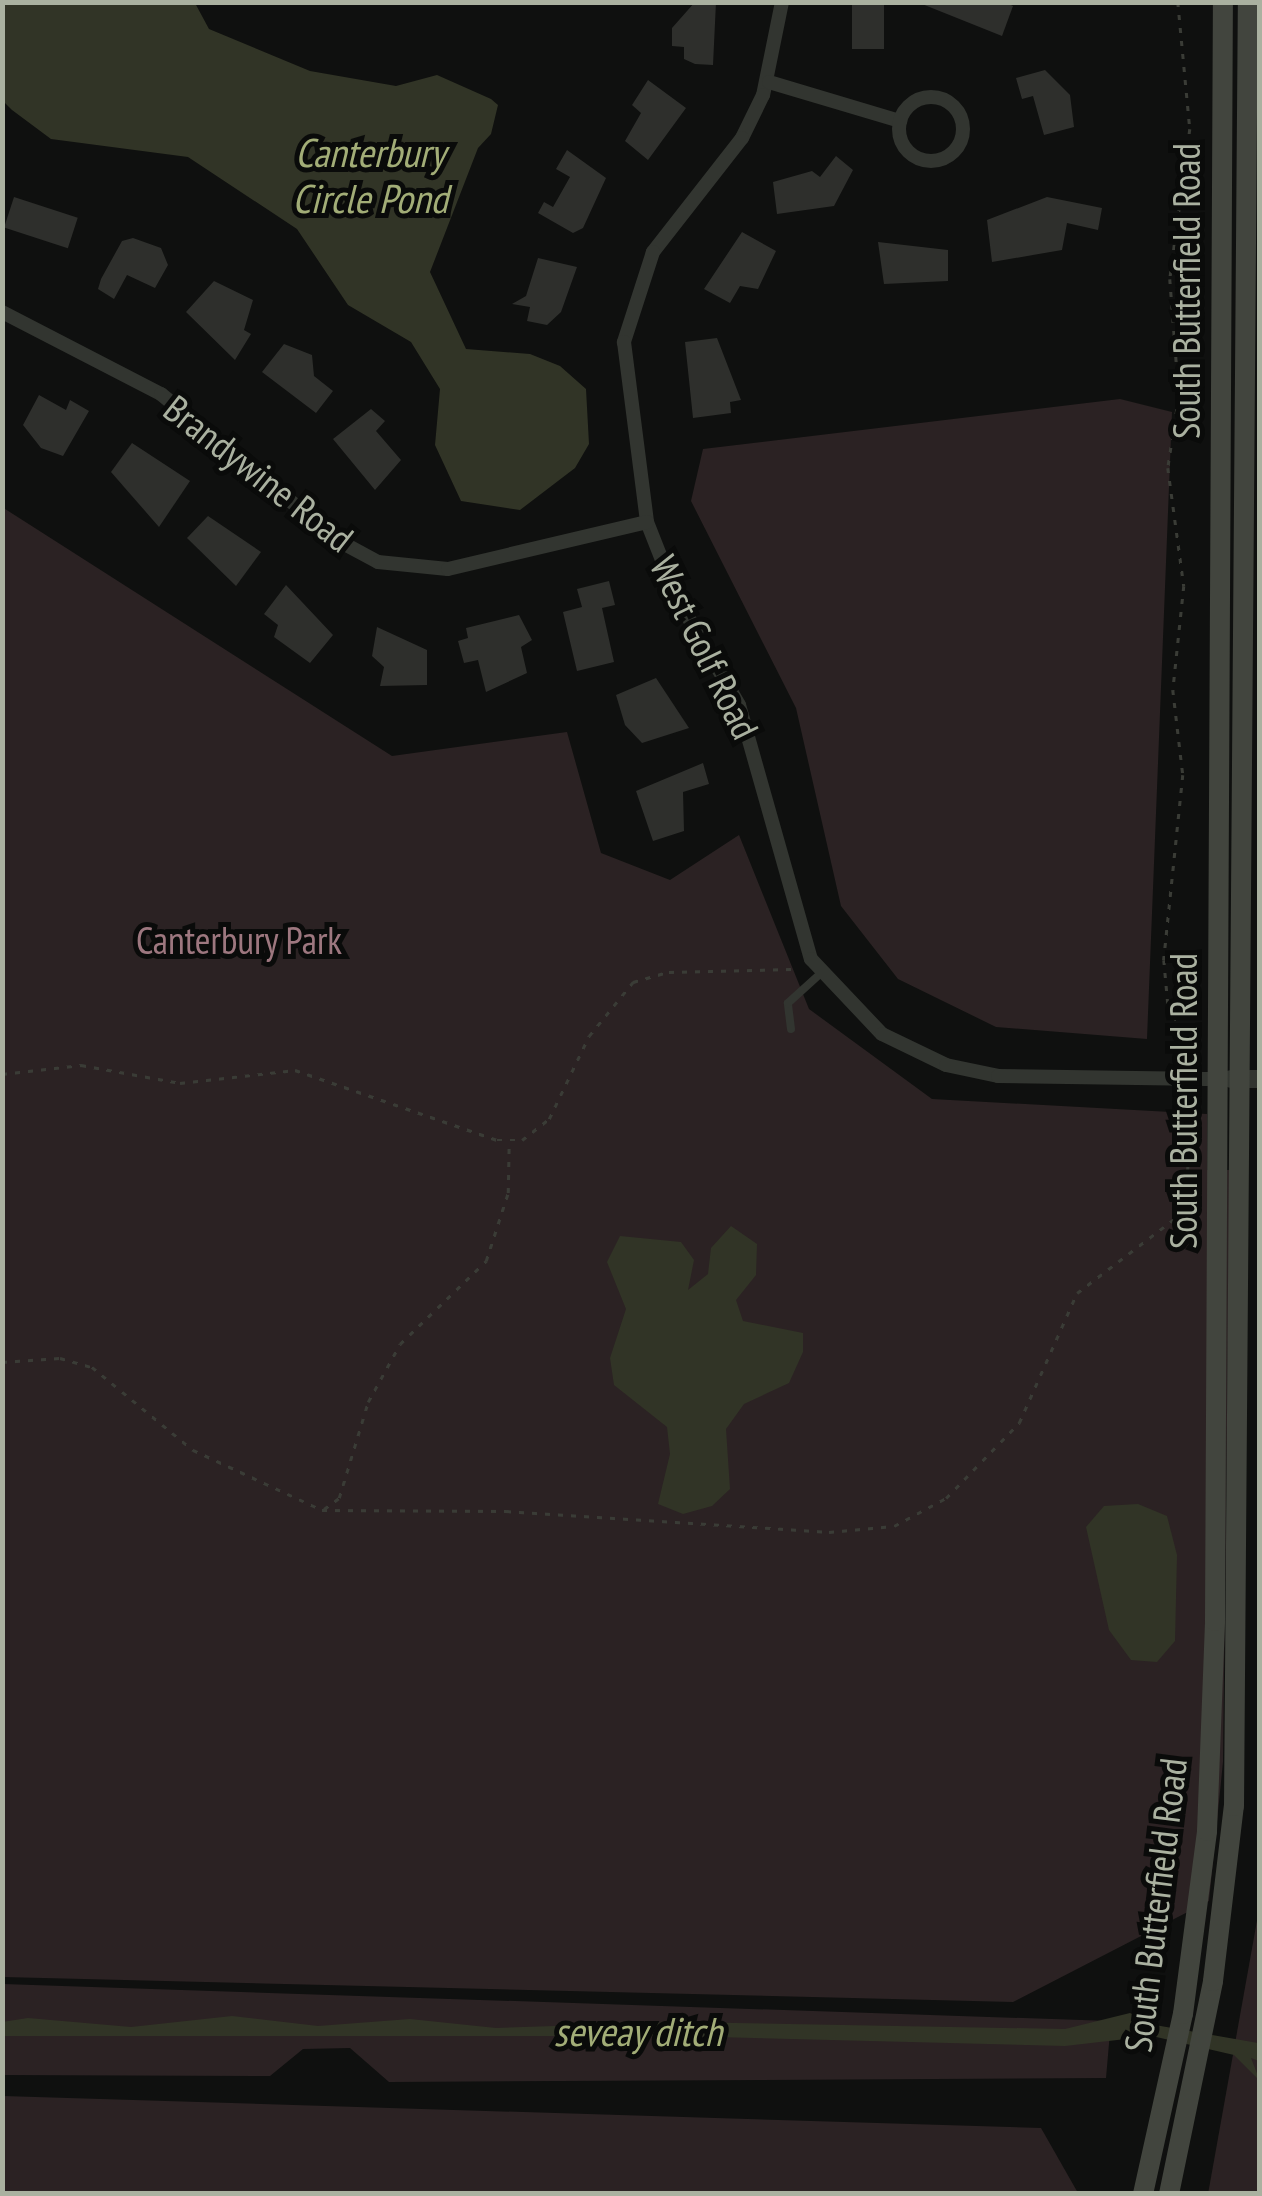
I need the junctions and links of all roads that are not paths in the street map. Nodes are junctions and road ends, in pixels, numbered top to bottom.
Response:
1 (782, 2) edge
2 (1222, 2) edge
3 (1248, 2) edge
4 (769, 82) junction
5 (900, 120) junction
6 (1254, 157) edge
7 (2, 312) edge
8 (647, 522) junction
9 (820, 974) junction
10 (791, 1029) dead end
11 (1238, 1078) edge
12 (1143, 2194) edge
13 (1169, 2194) edge

1 - 4 street, West Golf Road
2 - 11 main road, South Butterfield Road
3 - 6 main road, South Butterfield Road
4 - 5 street
4 - 8 street, West Golf Road
5 - 5 street
6 - 11 main road, South Butterfield Road
7 - 8 street, Brandywine Road
8 - 9 street, West Golf Road
9 - 10 lane
9 - 11 street, West Golf Road
11 - 12 main road, South Butterfield Road
11 - 13 main road, South Butterfield Road

